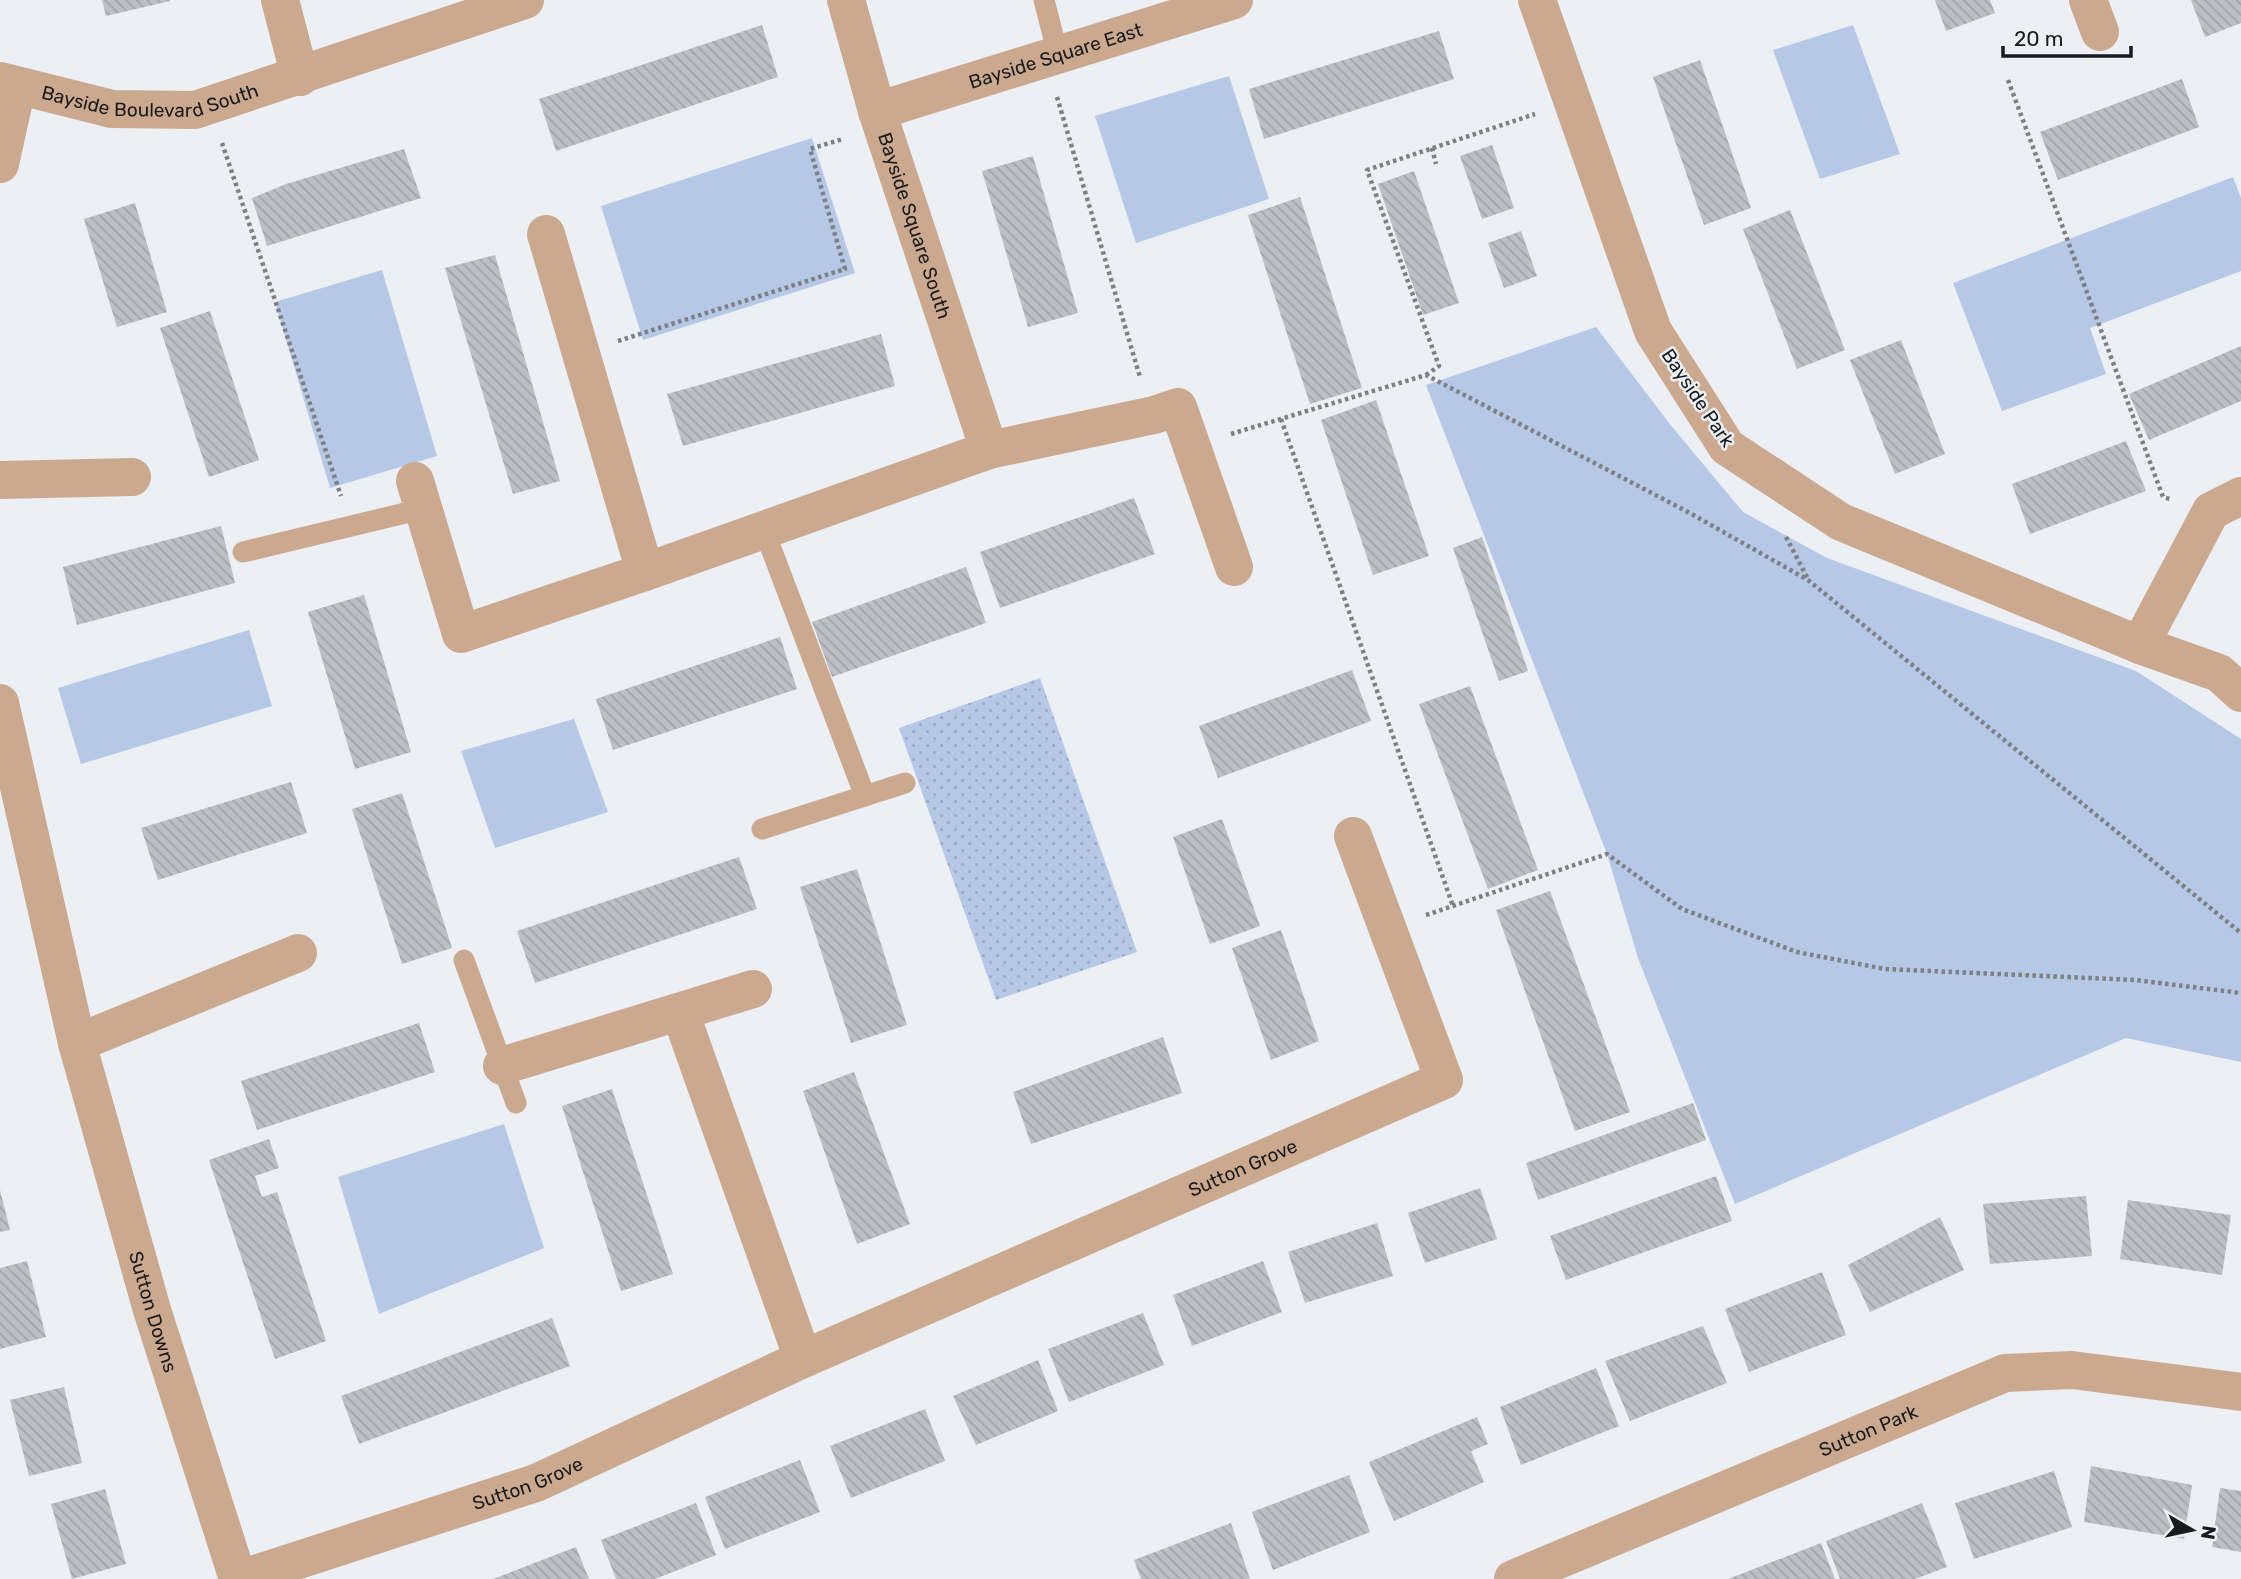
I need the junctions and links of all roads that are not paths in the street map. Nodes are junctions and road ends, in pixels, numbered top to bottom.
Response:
1 (280, 0) edge
2 (525, 0) edge
3 (846, 0) edge
4 (1044, 0) edge
5 (1234, 0) edge
6 (1537, 0) edge
7 (1051, 57) junction
8 (300, 76) junction
9 (8, 84) edge
10 (879, 119) junction
11 (0, 164) edge
12 (546, 234) dead end
13 (989, 450) junction
14 (132, 477) dead end
15 (0, 480) edge
16 (419, 495) joint
17 (2226, 504) edge
18 (764, 530) junction
19 (243, 552) dead end
20 (1234, 567) dead end
21 (645, 572) junction
22 (2140, 645) junction
23 (2241, 693) edge
24 (0, 703) edge
25 (905, 783) dead end
26 (865, 796) junction
27 (762, 829) dead end
28 (1353, 836) dead end
29 (298, 953) dead end
30 (464, 960) dead end
31 (752, 989) dead end
32 (680, 1012) junction
33 (77, 1043) junction
34 (502, 1066) junction
35 (516, 1103) dead end
36 (803, 1359) junction
37 (2241, 1392) edge
38 (239, 1579) edge
39 (1513, 1579) edge

1 - 8 street
2 - 8 street, Bayside Boulevard South
3 - 10 street, Bayside Square South
4 - 7 lane
5 - 7 street, Bayside Square East
6 - 22 street, Bayside Park
7 - 10 street, Bayside Square East
8 - 9 street, Bayside Boulevard South
9 - 11 street
10 - 13 street, Bayside Square South
12 - 21 street
13 - 18 street
13 - 20 street
14 - 15 street
16 - 19 lane
16 - 21 street
17 - 22 street
18 - 21 street
18 - 26 lane
22 - 23 street, Bayside Park
24 - 33 street, Sutton Downs
25 - 26 lane
26 - 27 lane
28 - 36 street, Sutton Grove
29 - 33 street
30 - 34 lane
31 - 32 street
32 - 34 street
32 - 36 street
33 - 38 street, Sutton Downs
34 - 35 lane
36 - 38 street, Sutton Grove
37 - 39 street, Sutton Park

